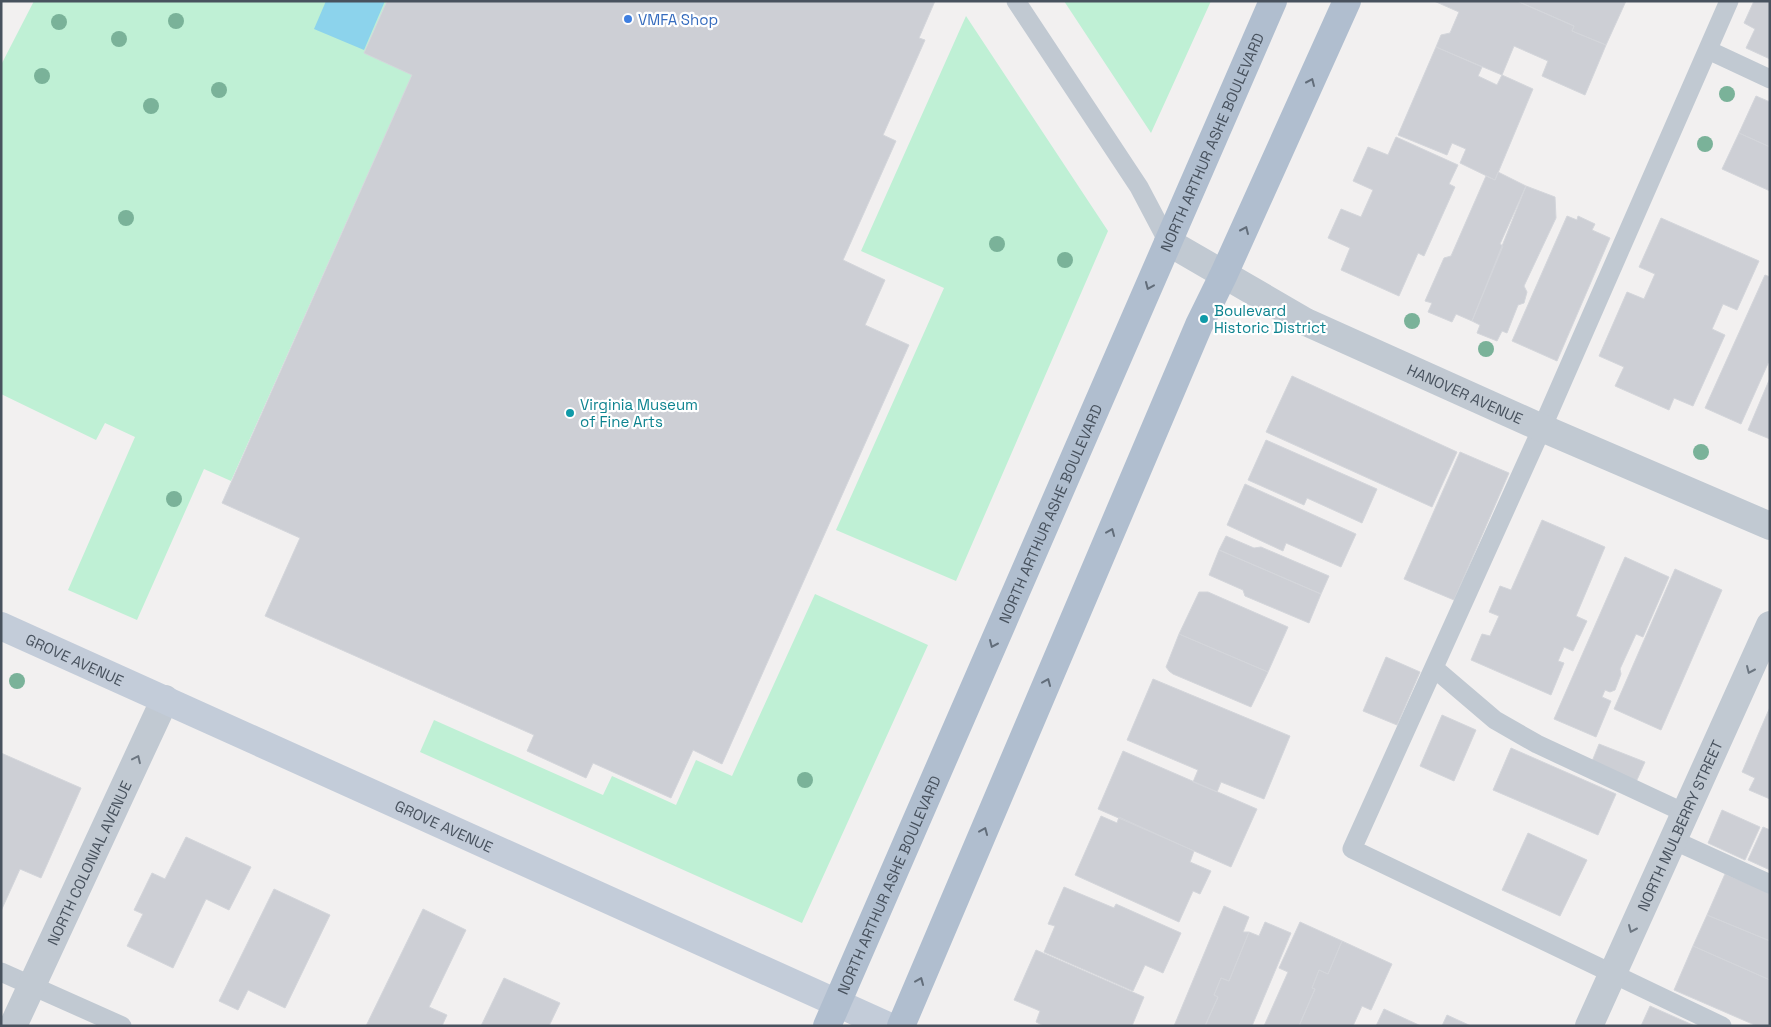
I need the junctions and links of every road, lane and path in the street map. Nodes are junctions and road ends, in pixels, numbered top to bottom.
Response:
1 (1016, 1) edge
2 (1274, 1) edge
3 (1347, 1) edge
4 (1729, 1) edge
5 (1708, 50) junction
6 (1770, 78) edge
7 (1168, 242) junction
8 (1224, 274) junction
9 (1542, 428) junction
10 (1770, 526) edge
11 (1770, 625) edge
12 (1, 626) edge
13 (1434, 668) junction
14 (165, 699) junction
15 (1685, 813) junction
16 (1673, 840) junction
17 (1770, 884) edge
18 (1, 972) edge
19 (1612, 974) junction
20 (31, 986) junction
21 (832, 1014) edge
22 (13, 1026) edge
23 (122, 1026) edge
24 (888, 1026) edge
25 (901, 1026) edge
26 (1589, 1026) edge
27 (1722, 1026) edge

1 - 7 lane
2 - 7 main road, NORTH ARTHUR ASHE BOULEVARD
8 -> 3 main road
4 - 5 lane
5 - 6 lane
5 - 9 lane
7 - 8 street, HANOVER AVENUE
7 -> 21 main road, NORTH ARTHUR ASHE BOULEVARD
8 - 9 street, HANOVER AVENUE
25 -> 8 main road
9 - 10 street, HANOVER AVENUE
9 - 13 lane
11 -> 15 street, NORTH MULBERRY STREET
12 - 14 main road, GROVE AVENUE
13 - 15 lane
13 - 19 lane
20 -> 14 street, NORTH COLONIAL AVENUE
14 - 21 main road, GROVE AVENUE
15 - 16 street, NORTH MULBERRY STREET
16 - 17 lane
16 -> 19 street, NORTH MULBERRY STREET
18 - 20 lane
19 - 26 street, NORTH MULBERRY STREET
19 - 27 lane
20 - 22 street, NORTH COLONIAL AVENUE
20 - 23 lane
21 - 24 main road, GROVE AVENUE

